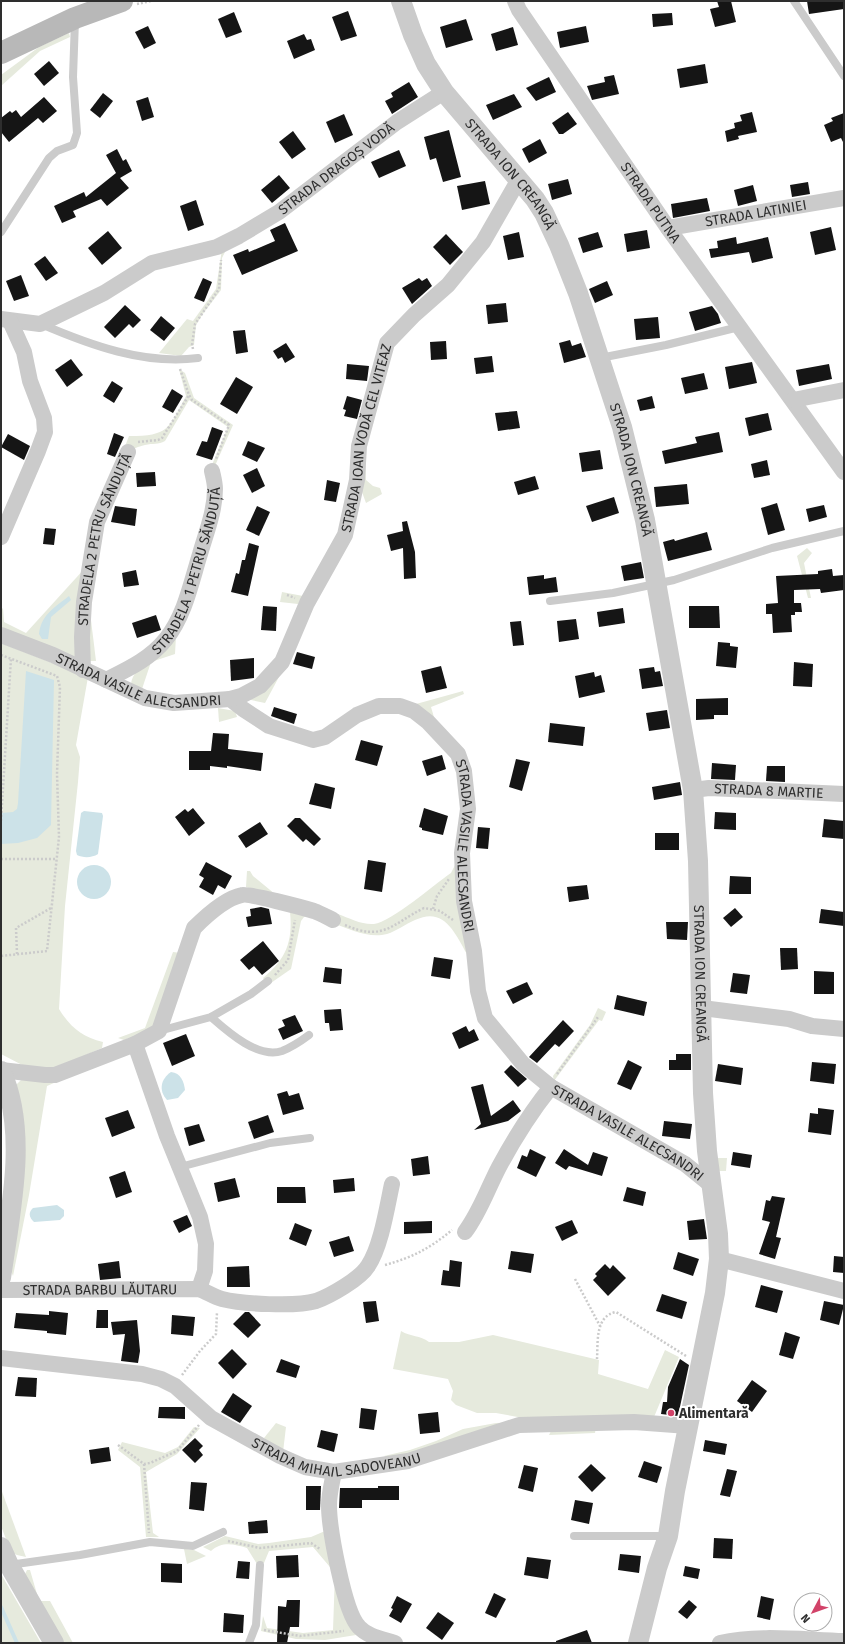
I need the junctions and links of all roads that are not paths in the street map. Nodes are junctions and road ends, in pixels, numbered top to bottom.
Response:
1 (122, 1) edge
2 (401, 1) edge
3 (515, 1) edge
4 (794, 1) edge
5 (75, 18) junction
6 (1, 53) edge
7 (844, 76) edge
8 (444, 92) junction
9 (518, 181) junction
10 (844, 198) edge
11 (668, 228) junction
12 (1, 232) edge
13 (5, 320) edge
14 (40, 324) junction
15 (739, 327) junction
16 (197, 356) road end
17 (600, 358) junction
18 (844, 390) edge
19 (793, 400) junction
20 (128, 452) road end
21 (212, 471) road end
22 (844, 472) edge
23 (844, 531) edge
24 (1, 537) edge
25 (657, 584) junction
26 (550, 601) dead end
27 (7, 638) edge
28 (83, 670) junction
29 (106, 680) junction
30 (230, 699) junction
31 (693, 790) junction
32 (844, 794) edge
33 (333, 920) road end
34 (268, 981) road end
35 (702, 1008) junction
36 (211, 1017) junction
37 (844, 1029) edge
38 (159, 1031) junction
39 (309, 1035) dead end
40 (135, 1044) junction
41 (1, 1070) edge
42 (549, 1086) junction
43 (310, 1138) dead end
44 (707, 1151) junction
45 (685, 1164) junction
46 (180, 1167) junction
47 (392, 1184) dead end
48 (711, 1185) junction
49 (460, 1229) road end
50 (720, 1259) junction
51 (1, 1278) edge
52 (200, 1289) junction
53 (1, 1290) edge
54 (844, 1291) edge
55 (1, 1358) edge
56 (688, 1426) junction
57 (334, 1472) junction
58 (223, 1532) dead end
59 (574, 1536) dead end
60 (668, 1536) junction
61 (1, 1547) edge
62 (9, 1565) junction
63 (260, 1565) dead end
64 (844, 1641) edge
65 (54, 1643) edge
66 (249, 1643) edge
67 (395, 1643) edge
68 (638, 1643) edge
69 (720, 1643) edge

1 - 5 main road
2 - 8 street, STRADA ION CREANGĂ
3 - 11 street, STRADA PUTNA
4 - 7 lane
5 - 6 main road
5 - 12 lane
8 - 9 street, STRADA ION CREANGĂ
8 - 14 street, STRADA DRAGOȘ VODĂ
9 - 17 street, STRADA ION CREANGĂ
9 - 30 street, STRADA IOAN VODĂ CEL VITEAZ
10 - 11 street, STRADA LATINIEI
11 - 15 street, STRADA PUTNA
13 - 14 street
13 - 24 street
14 - 16 lane
15 - 17 lane
15 - 19 street, STRADA PUTNA
17 - 25 street, STRADA ION CREANGĂ
18 - 19 street
19 - 22 street, STRADA PUTNA
20 - 28 street, STRADELA 2 PETRU SĂNDUȚĂ
21 - 29 street, STRADELA 1 PETRU SĂNDUȚĂ
23 - 25 lane
25 - 26 lane
25 - 31 street, STRADA ION CREANGĂ
27 - 28 street, STRADA VASILE ALECSANDRI
28 - 29 street, STRADA VASILE ALECSANDRI
29 - 30 street, STRADA VASILE ALECSANDRI
30 - 42 street, STRADA VASILE ALECSANDRI
31 - 32 street, STRADA 8 MARTIE
31 - 35 street, STRADA ION CREANGĂ
33 - 38 street
34 - 36 lane
35 - 37 street
35 - 44 street, STRADA ION CREANGĂ
36 - 38 lane
36 - 39 lane
38 - 40 street
40 - 41 street
40 - 46 street
41 - 51 street
42 - 45 street, STRADA VASILE ALECSANDRI
42 - 49 street
43 - 46 lane
44 - 45 street
44 - 48 street, STRADA ION CREANGĂ
45 - 48 street, STRADA VASILE ALECSANDRI
46 - 52 street
47 - 52 street, STRADA BARBU LĂUTARU
48 - 50 street, STRADA ION CREANGĂ
50 - 54 street
50 - 56 street, STRADA ION CREANGĂ
52 - 53 street, STRADA BARBU LĂUTARU
55 - 57 street, STRADA MIHAIL SADOVEANU
56 - 57 street, STRADA MIHAIL SADOVEANU
56 - 60 street, STRADA ION CREANGĂ
57 - 67 street
58 - 62 lane
59 - 60 lane
60 - 68 street, STRADA ION CREANGĂ
61 - 62 street
62 - 65 street
63 - 66 lane
64 - 69 street

